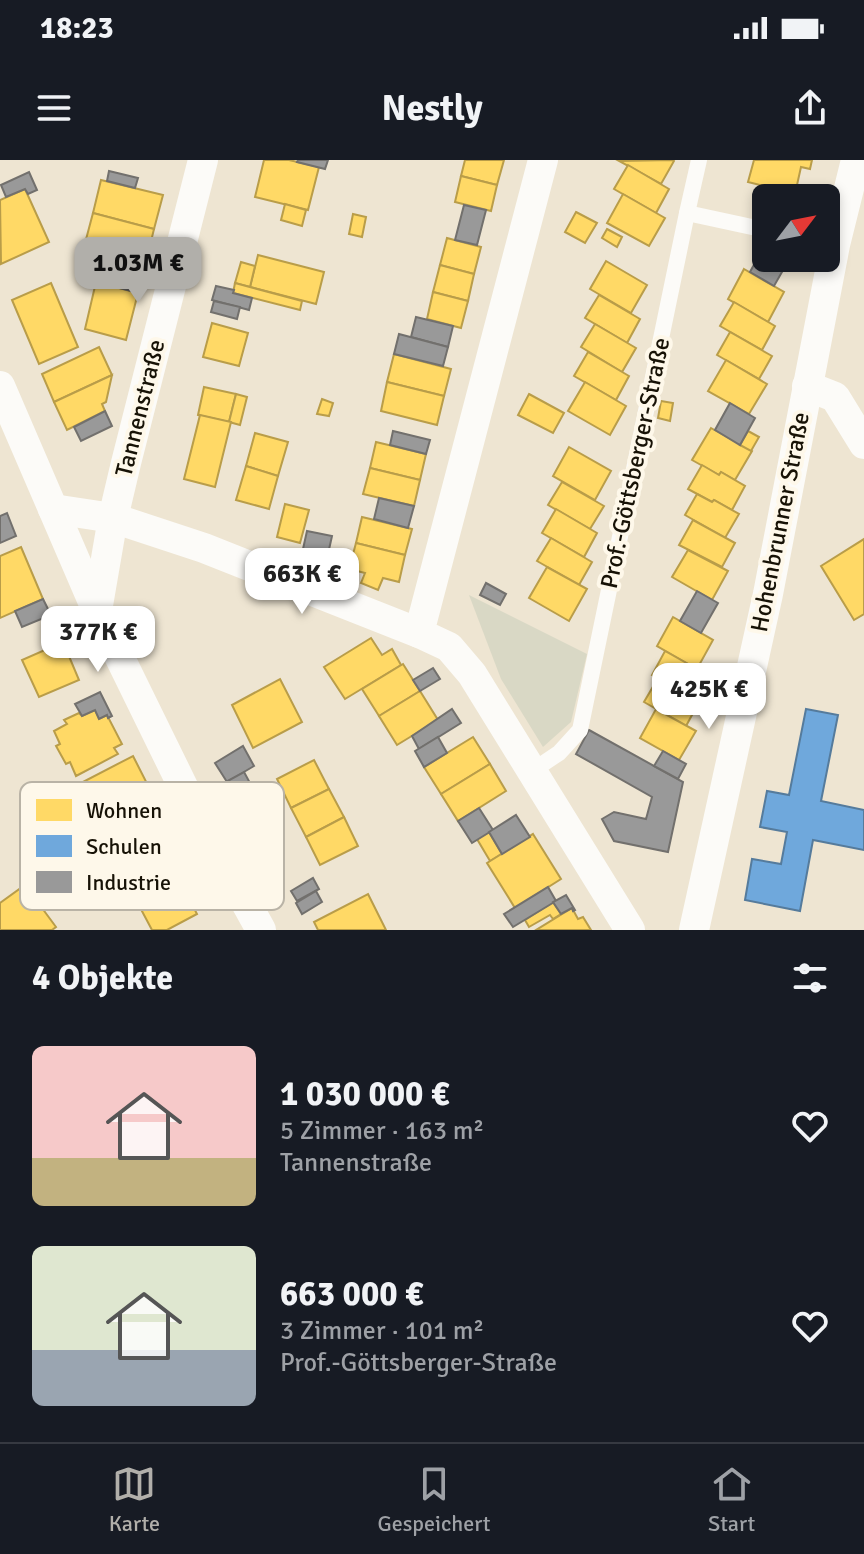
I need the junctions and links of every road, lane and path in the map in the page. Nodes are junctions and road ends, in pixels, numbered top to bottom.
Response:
1 (203, 160) edge
2 (543, 160) edge
3 (699, 160) edge
4 (856, 160) edge
5 (687, 213) junction
6 (840, 214) edge
7 (752, 227) edge
8 (826, 272) edge
9 (0, 386) edge
10 (807, 386) junction
11 (864, 444) edge
12 (53, 509) junction
13 (113, 518) junction
14 (97, 611) junction
15 (419, 633) junction
16 (532, 771) junction
17 (181, 782) edge
18 (250, 910) edge
19 (261, 930) edge
20 (630, 930) edge
21 (694, 930) edge

1 - 13 street, Tannenstraße
2 - 15 street
3 - 5 lane, Prof.-Göttsberger-Straße
4 - 6 street, Hohenbrunner Straße
5 - 7 lane
5 - 16 lane, Prof.-Göttsberger-Straße
8 - 10 street, Hohenbrunner Straße
9 - 12 street
10 - 11 street
10 - 21 street, Hohenbrunner Straße
12 - 13 street
12 - 14 street
13 - 14 street, Tannenstraße
13 - 15 street
14 - 17 street
15 - 16 street
16 - 20 street
18 - 19 street

